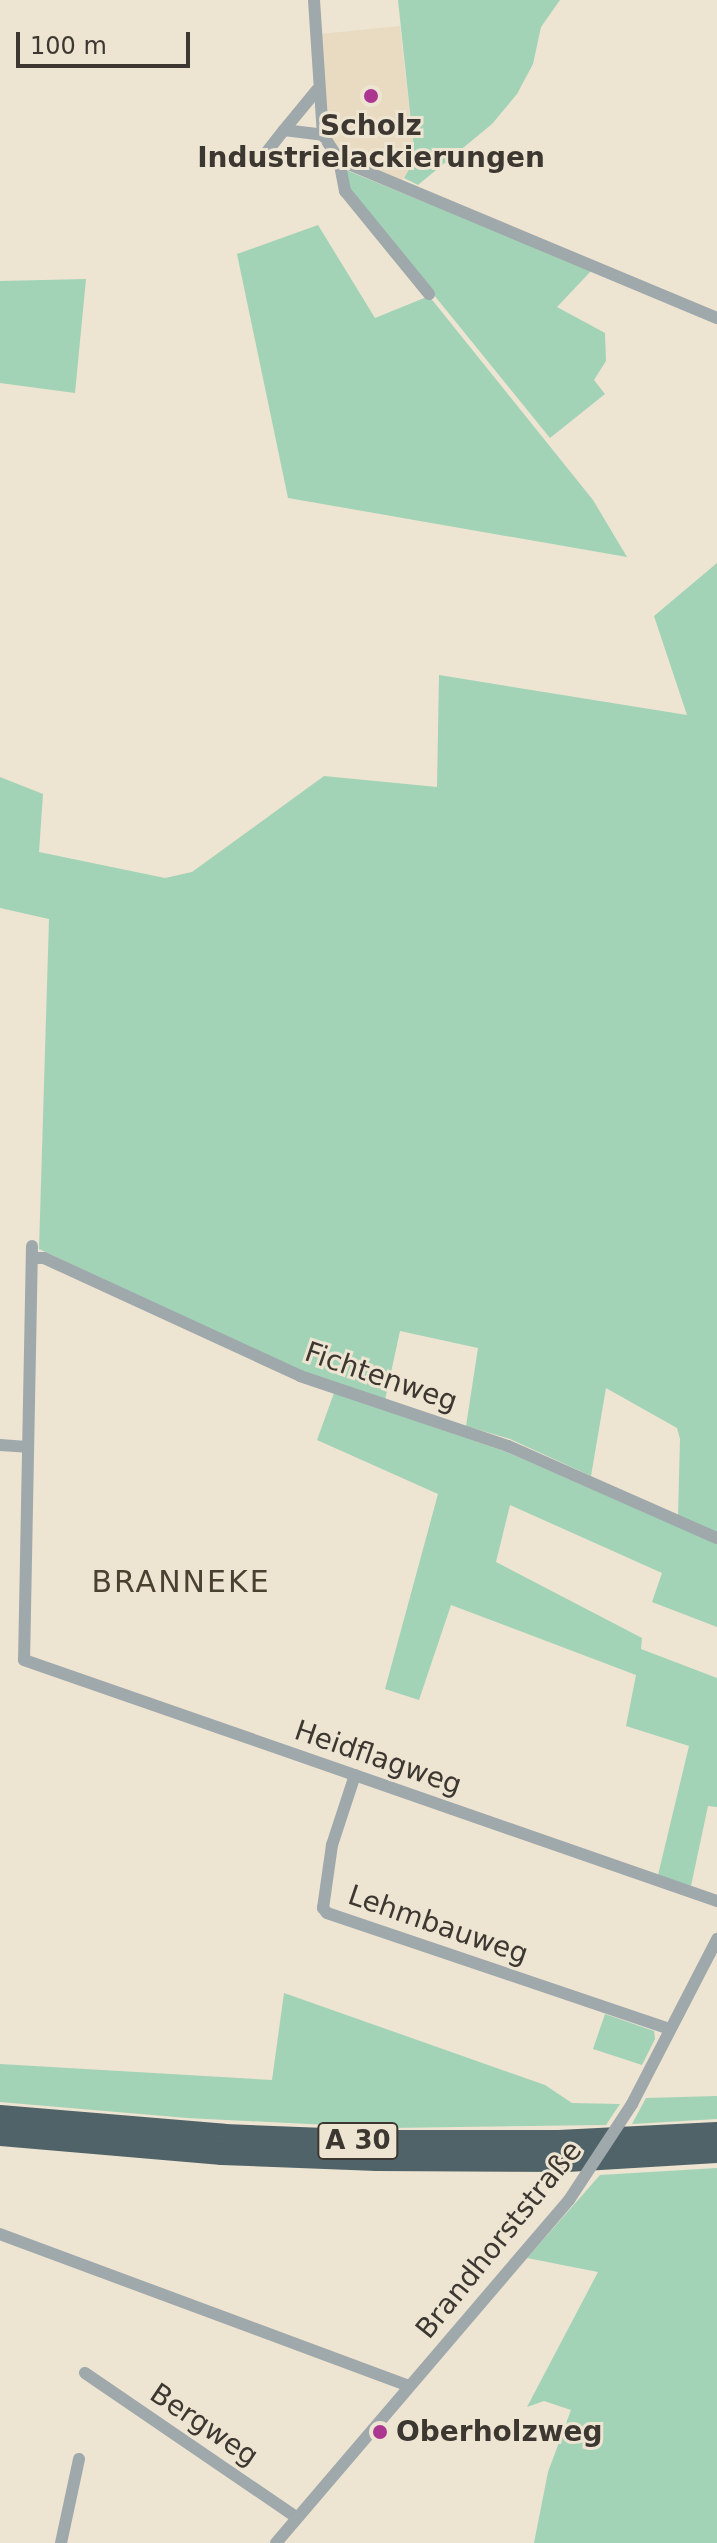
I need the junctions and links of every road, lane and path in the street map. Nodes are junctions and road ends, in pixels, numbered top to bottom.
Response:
1 (314, 0) edge
2 (317, 90) junction
3 (284, 130) junction
4 (323, 135) junction
5 (339, 160) junction
6 (258, 163) dead end
7 (429, 294) dead end
8 (717, 318) edge
9 (0, 1445) edge
10 (27, 1447) junction
11 (717, 1538) edge
12 (355, 1775) junction
13 (717, 1901) edge
14 (717, 1939) edge
15 (670, 2029) junction
16 (0, 2116) edge
17 (717, 2133) edge
18 (0, 2135) edge
19 (717, 2152) edge
20 (0, 2234) edge
21 (85, 2373) dead end
22 (409, 2386) junction
23 (79, 2459) dead end
24 (296, 2517) junction
25 (61, 2543) edge
26 (276, 2543) edge

1 - 2 street
2 - 3 street
2 - 4 street
3 - 4 street
3 - 6 street
4 - 5 street
5 - 7 street
5 - 8 street
9 - 10 street
10 - 11 street, Fichtenweg
10 - 12 street, Heidflagweg
12 - 13 street, Heidflagweg
12 - 15 street, Lehmbauweg
14 - 15 street, Brandhorststraße
15 - 22 street, Brandhorststraße, bridge
16 - 17 highway, A 30
18 - 19 highway, A 30
20 - 22 street
21 - 24 street, Bergweg
22 - 24 street, Brandhorststraße
23 - 25 street
24 - 26 street, Brandhorststraße

